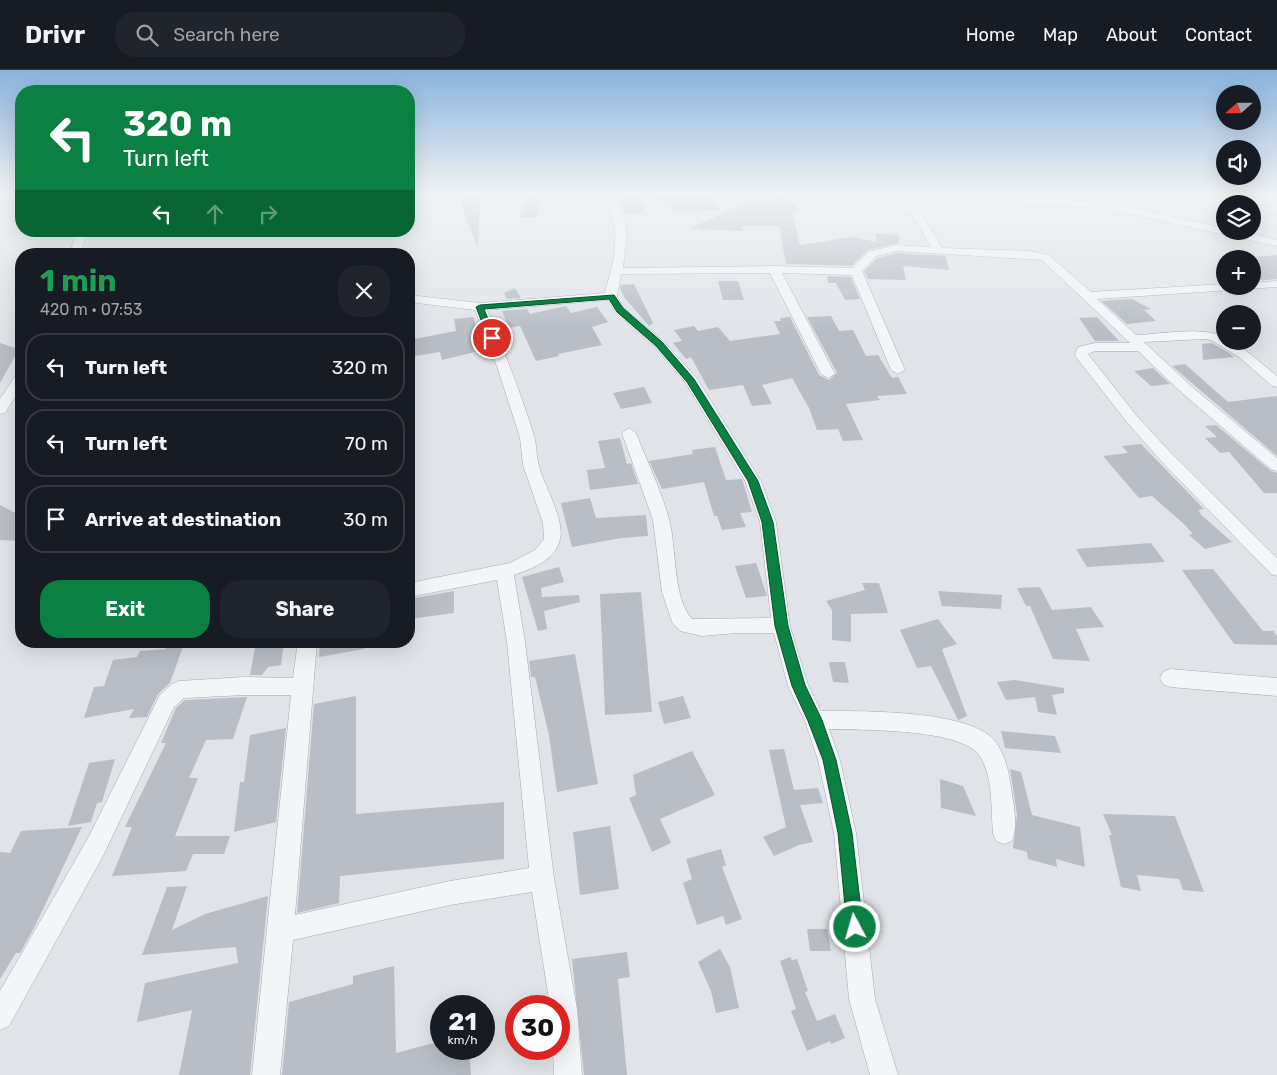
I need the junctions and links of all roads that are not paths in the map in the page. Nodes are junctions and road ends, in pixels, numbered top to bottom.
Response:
1 (620, 240) edge
2 (931, 240) edge
3 (1264, 240) edge
4 (1277, 243) edge
5 (939, 251) junction
6 (774, 269) junction
7 (618, 270) junction
8 (856, 271) junction
9 (1277, 284) edge
10 (1261, 285) edge
11 (1216, 287) edge
12 (612, 296) junction
13 (1089, 296) junction
14 (415, 299) edge
15 (480, 307) junction
16 (1138, 343) junction
17 (898, 370) dead end
18 (828, 374) dead end
19 (1277, 383) edge
20 (15, 387) edge
21 (0, 410) edge
22 (629, 433) dead end
23 (1277, 466) edge
24 (1277, 569) edge
25 (504, 570) junction
26 (415, 589) edge
27 (782, 626) junction
28 (307, 648) edge
29 (1170, 678) dead end
30 (302, 687) junction
31 (1277, 687) edge
32 (815, 720) junction
33 (1004, 832) dead end
34 (542, 878) junction
35 (281, 930) junction
36 (0, 1017) edge
37 (266, 1075) edge
38 (568, 1075) edge
39 (884, 1075) edge

1 - 7 street
2 - 5 street
3 - 4 street
5 - 8 street
5 - 13 street
6 - 7 street
6 - 8 street
6 - 18 street
7 - 12 street
8 - 17 street
9 - 10 street
11 - 13 street
12 - 15 street
12 - 27 street
13 - 16 street
14 - 15 street
15 - 25 street
16 - 19 street
16 - 23 street
16 - 24 street
20 - 21 street
22 - 27 street
25 - 26 street
25 - 34 street
27 - 32 street
28 - 30 street
29 - 31 street
30 - 35 street
30 - 36 street
32 - 33 street
32 - 39 street
34 - 35 street
34 - 38 street
35 - 37 street

